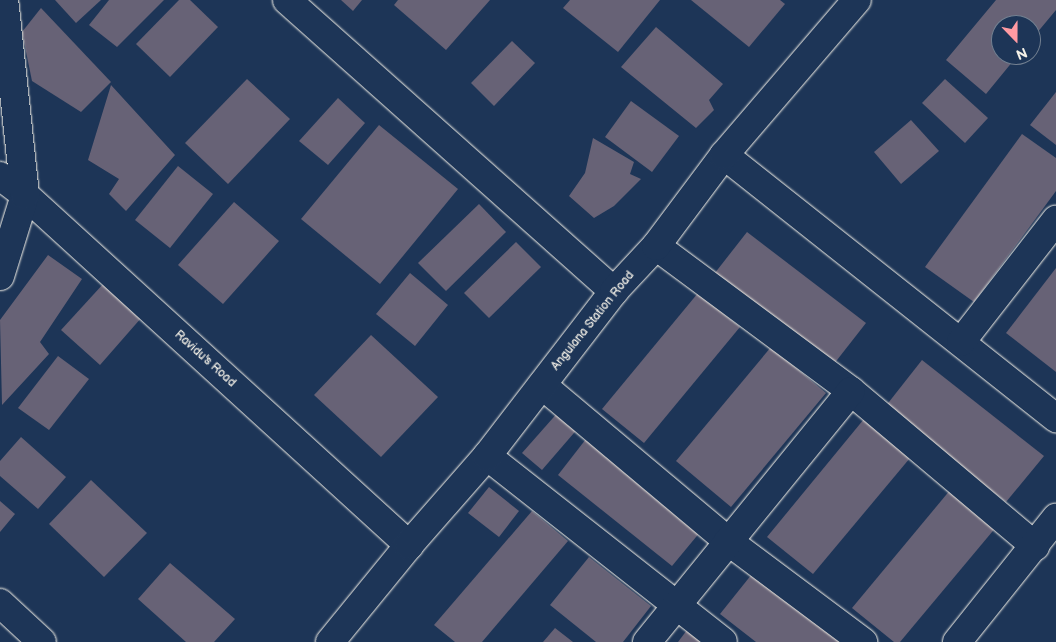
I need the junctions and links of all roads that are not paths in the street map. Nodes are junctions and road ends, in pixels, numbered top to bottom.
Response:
1 (4, 0) edge
2 (287, 0) edge
3 (857, 0) edge
4 (724, 154) junction
5 (0, 176) edge
6 (26, 195) junction
7 (1056, 220) edge
8 (656, 246) junction
9 (0, 276) edge
10 (614, 291) junction
11 (961, 342) junction
12 (542, 385) junction
13 (851, 391) junction
14 (1054, 411) edge
15 (487, 456) junction
16 (1056, 518) edge
17 (728, 541) junction
18 (409, 545) junction
19 (1035, 546) junction
20 (0, 603) edge
21 (678, 608) junction
22 (42, 642) edge
23 (330, 642) edge
24 (647, 642) edge
25 (723, 642) edge
26 (863, 642) edge
27 (956, 642) edge

1 - 6 street
2 - 10 street
3 - 4 street, Angulana Station Road
4 - 8 street, Angulana Station Road
4 - 11 street
5 - 6 street, Ravidu's Road
6 - 9 street
6 - 18 street, Ravidu's Road
7 - 11 street
8 - 10 street, Angulana Station Road
8 - 13 street
10 - 12 street, Angulana Station Road
11 - 14 street
12 - 15 street, Angulana Station Road
12 - 17 street
13 - 17 street
13 - 19 street
15 - 18 street, Angulana Station Road
15 - 21 street
16 - 19 street
17 - 21 street
17 - 26 street
18 - 23 street, Angulana Station Road
19 - 27 street
20 - 22 street
21 - 24 street
21 - 25 street

